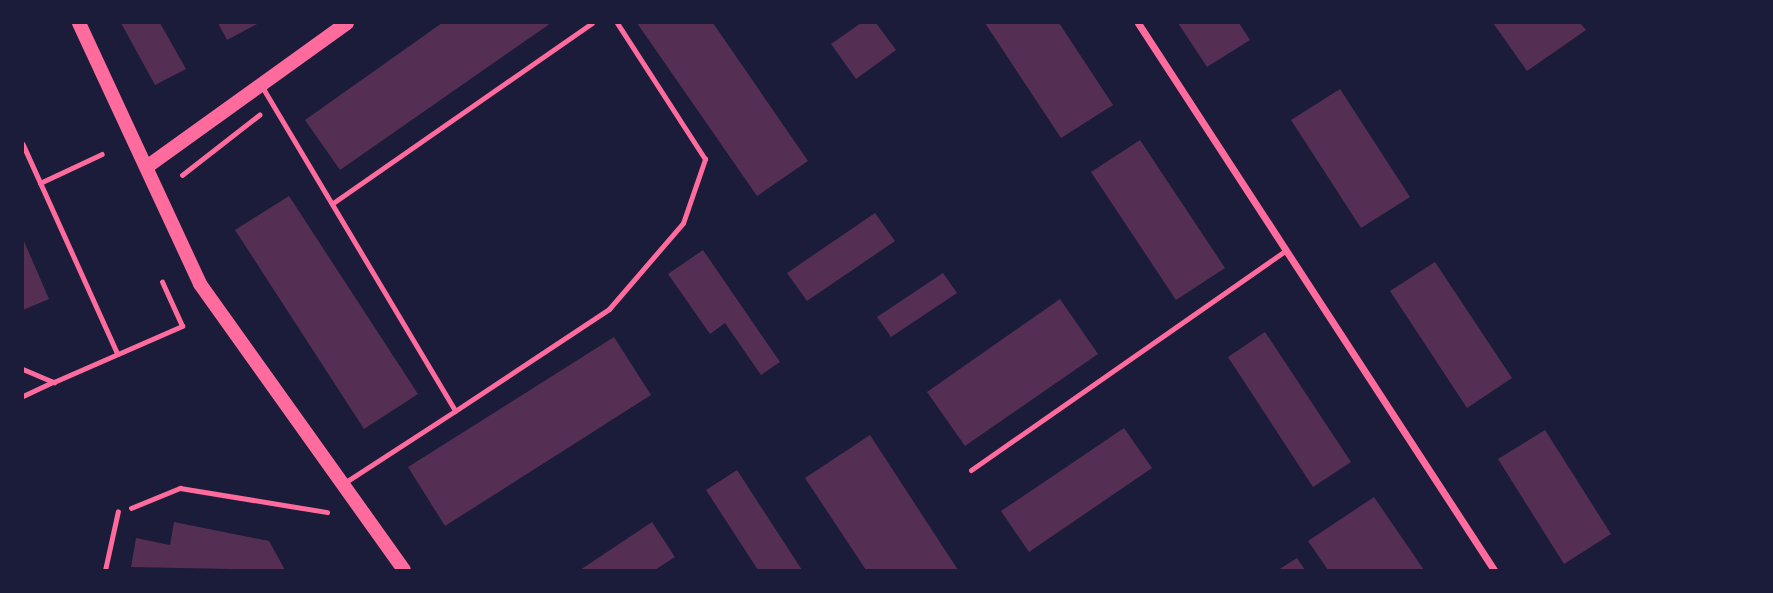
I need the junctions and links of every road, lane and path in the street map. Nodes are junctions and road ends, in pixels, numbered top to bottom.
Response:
1 (79, 23) edge
2 (347, 23) edge
3 (592, 23) edge
4 (617, 23) edge
5 (1138, 23) edge
6 (261, 85) junction
7 (274, 104) junction
8 (23, 144) edge
9 (102, 154) dead end
10 (148, 166) junction
11 (182, 175) dead end
12 (40, 183) junction
13 (333, 203) junction
14 (1286, 250) junction
15 (162, 282) dead end
16 (118, 354) junction
17 (23, 369) edge
18 (54, 382) junction
19 (23, 396) edge
20 (455, 411) junction
21 (971, 470) dead end
22 (341, 485) junction
23 (327, 512) dead end
24 (117, 513) joint
25 (105, 570) edge
26 (404, 570) edge
27 (1494, 570) edge

1 - 10 main road
2 - 6 main road
3 - 13 lane
4 - 20 lane
5 - 14 street
6 - 7 lane
6 - 10 main road
7 - 11 path
7 - 13 lane
8 - 12 path
9 - 12 path
10 - 22 main road
12 - 16 path
13 - 20 lane
14 - 21 lane
14 - 27 street
15 - 16 path
16 - 18 path
17 - 18 path
18 - 19 path
20 - 22 lane
22 - 26 main road
23 - 24 path
24 - 25 lane

